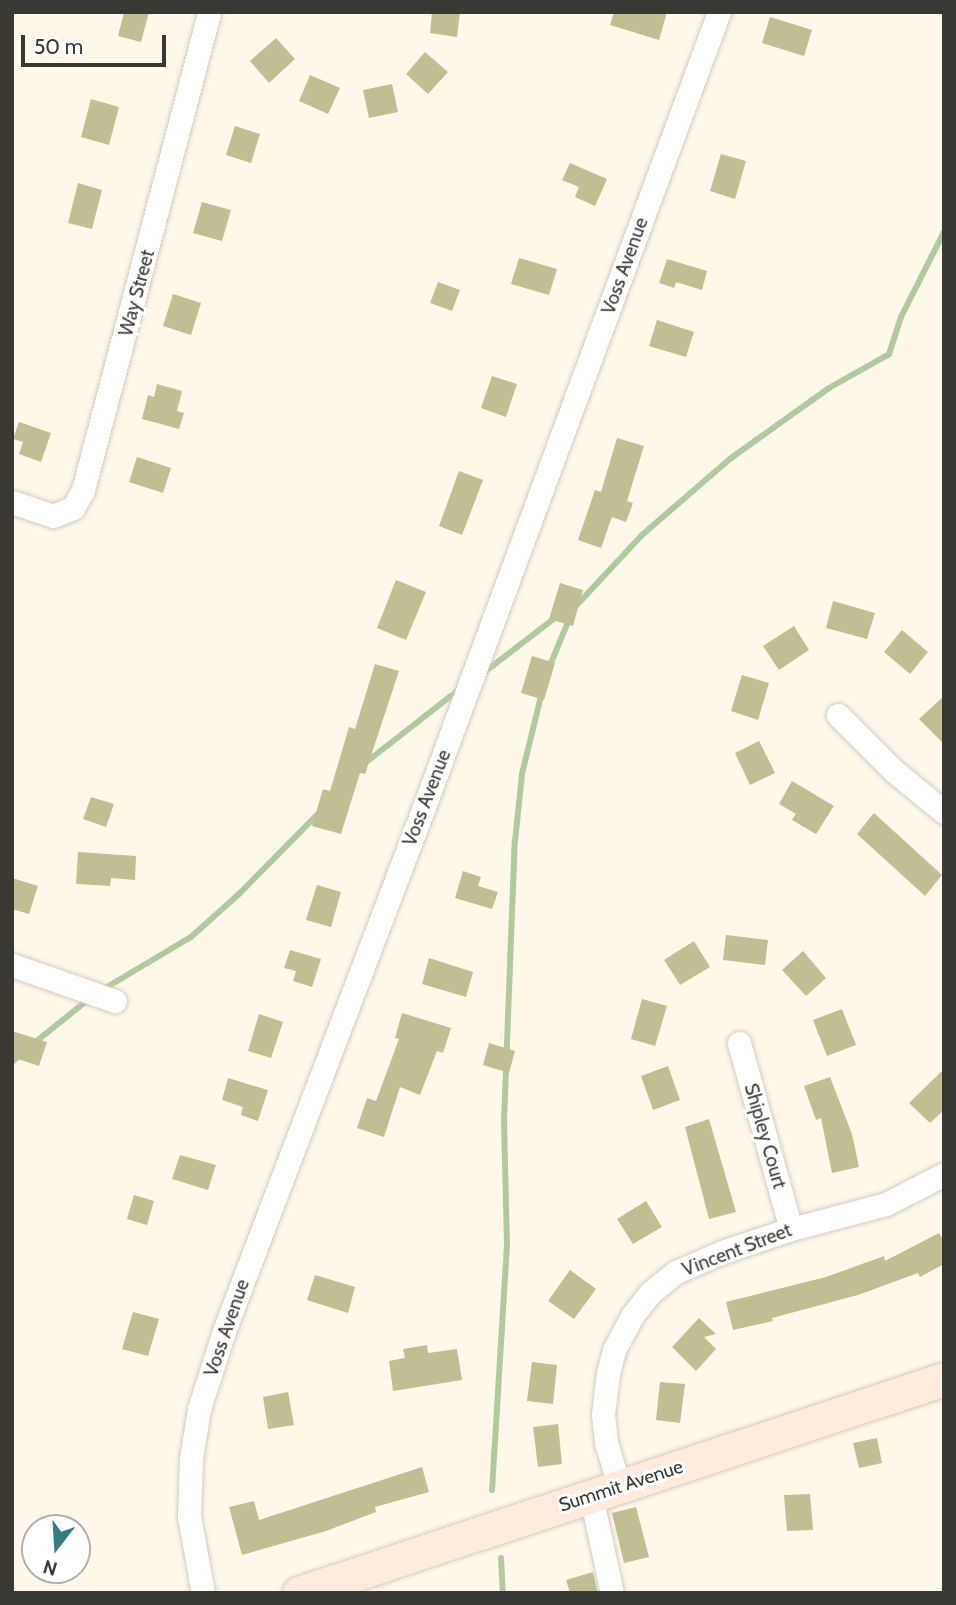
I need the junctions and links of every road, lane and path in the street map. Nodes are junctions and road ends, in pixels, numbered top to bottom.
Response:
1 (209, 12) edge
2 (719, 12) edge
3 (12, 502) edge
4 (838, 715) dead end
5 (944, 812) edge
6 (12, 965) edge
7 (115, 1001) dead end
8 (739, 1043) dead end
9 (944, 1174) edge
10 (792, 1229) junction
11 (944, 1379) edge
12 (605, 1491) junction
13 (203, 1593) edge
14 (299, 1593) edge
15 (612, 1593) edge

1 - 3 street, Way Street
2 - 13 street, Voss Avenue
4 - 5 street
6 - 7 street
8 - 10 street, Shipley Court
9 - 10 street, Vincent Street
10 - 12 street, Vincent Street
11 - 12 main road, Summit Avenue
12 - 14 main road, Summit Avenue
12 - 15 street, Vincent Street

